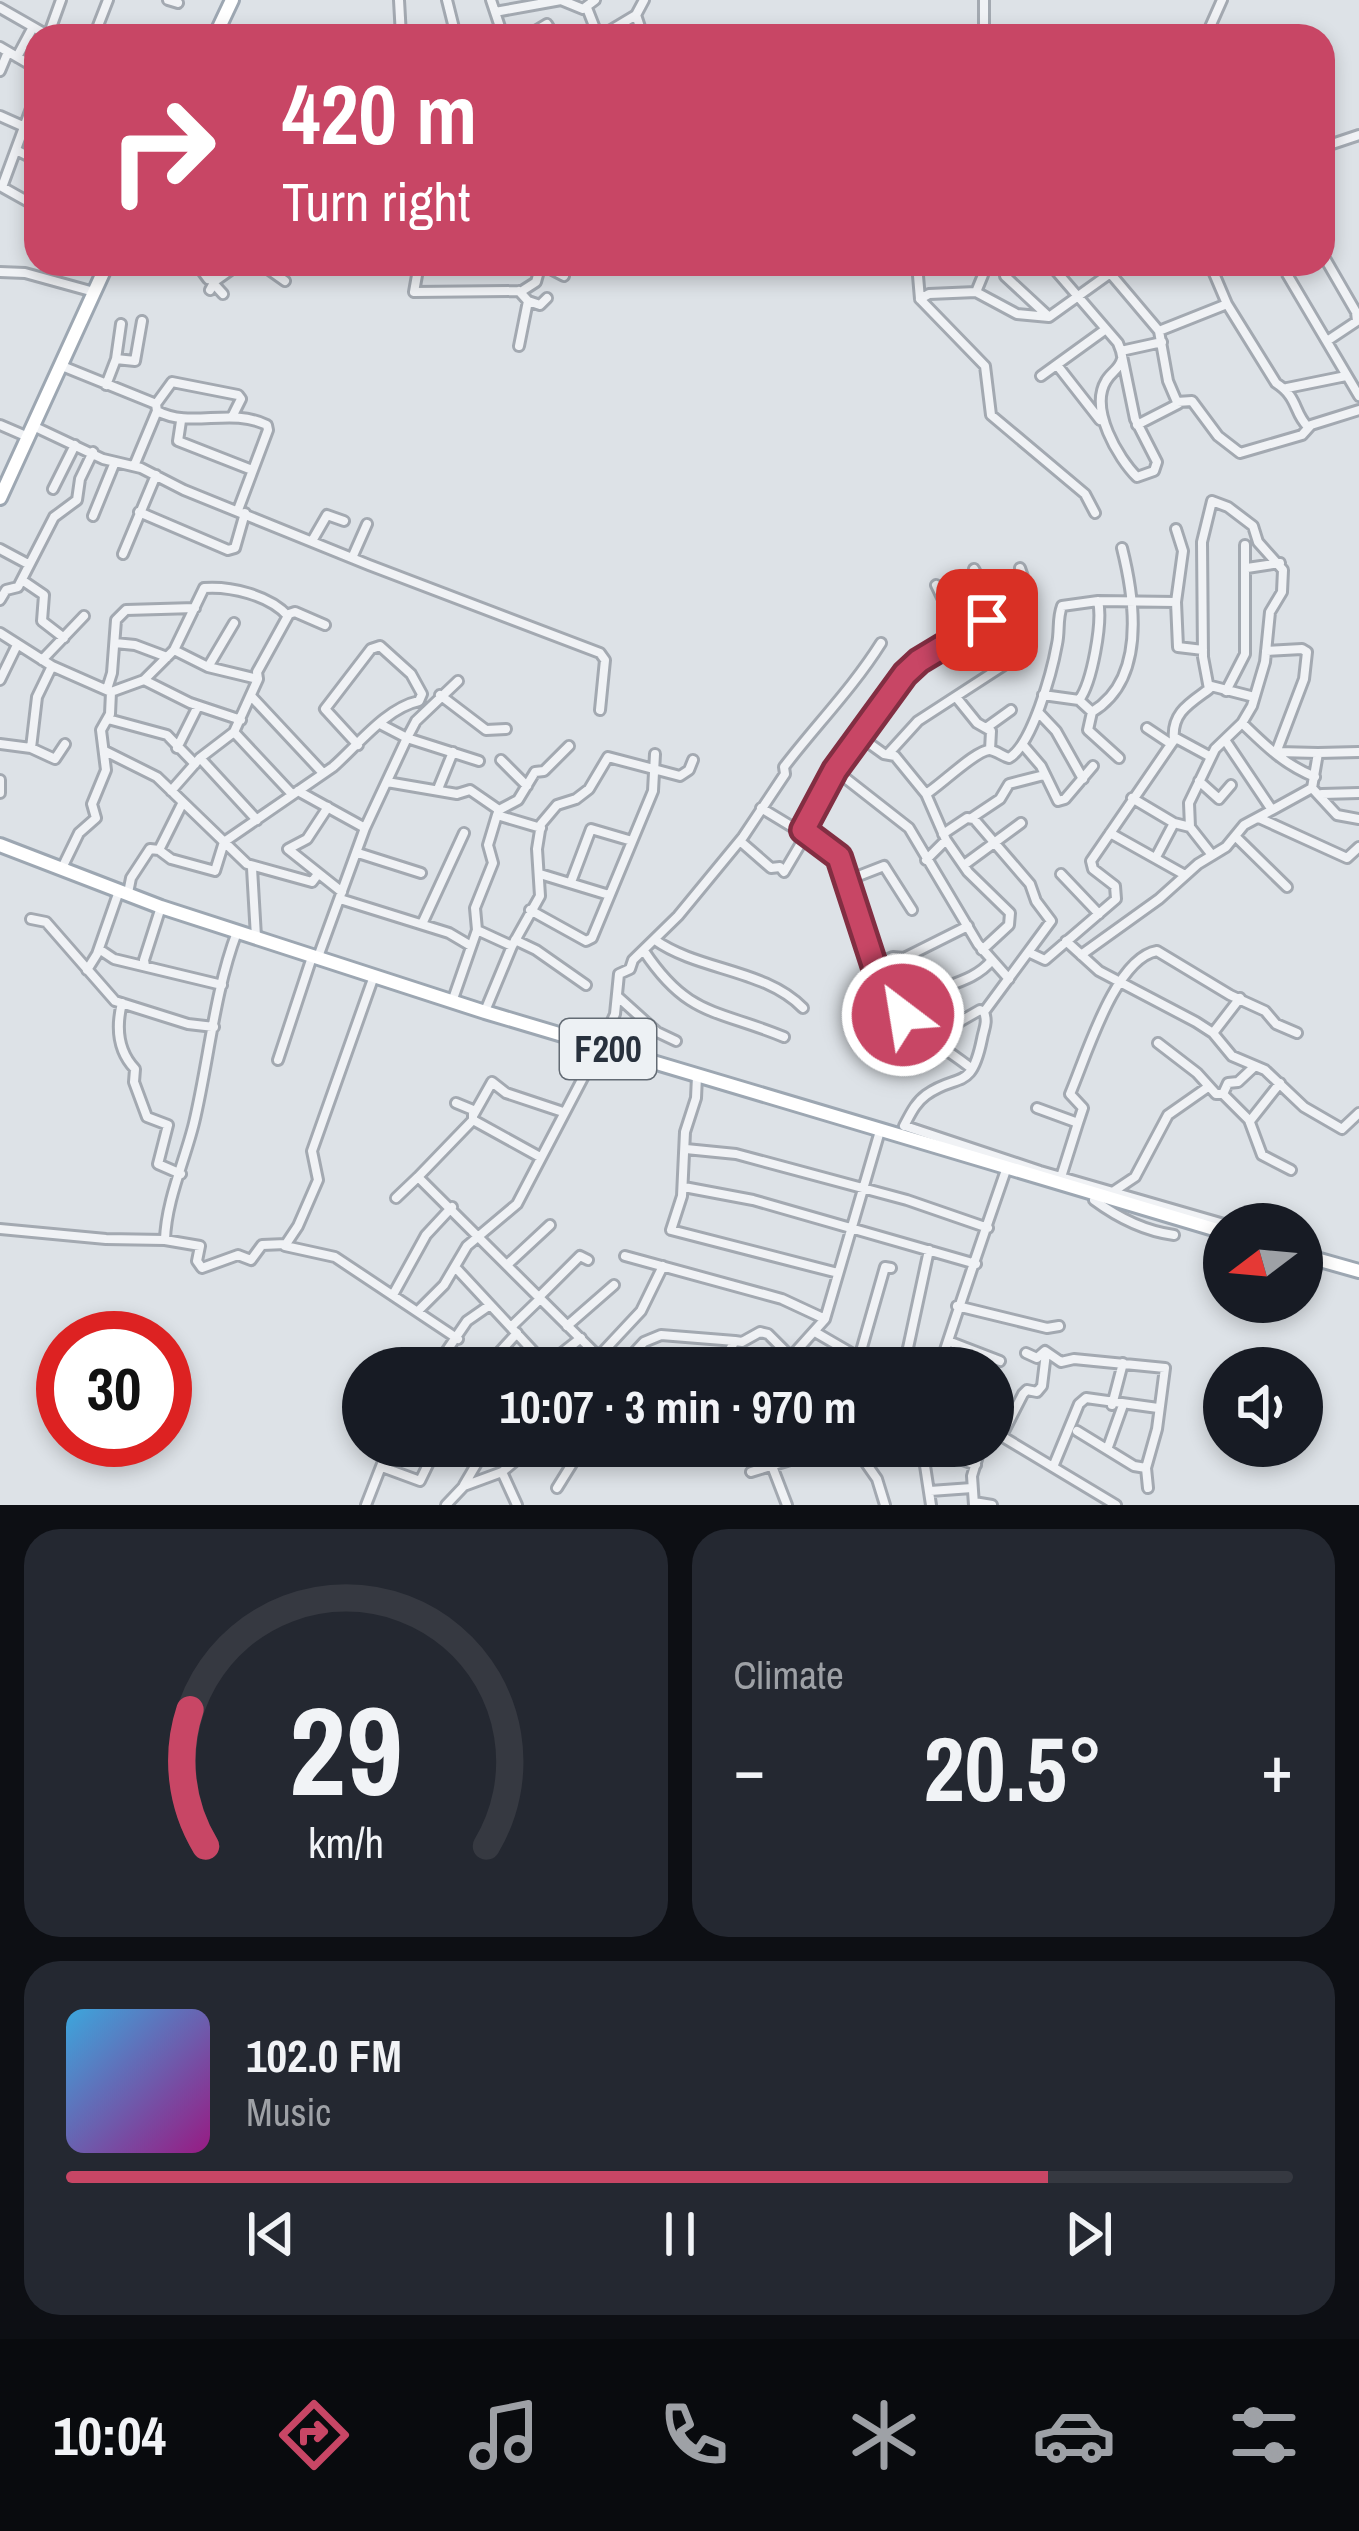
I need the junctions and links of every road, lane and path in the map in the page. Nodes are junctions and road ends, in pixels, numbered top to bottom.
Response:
1 (491, 0) edge
2 (595, 0) edge
3 (644, 0) edge
4 (569, 1) edge
5 (533, 2) edge
6 (0, 8) edge
7 (586, 8) junction
8 (495, 12) junction
9 (636, 15) junction
10 (28, 24) edge
11 (499, 24) edge
12 (594, 24) edge
13 (621, 24) edge
14 (639, 24) edge
15 (8, 52) edge
16 (0, 71) edge
17 (24, 139) edge
18 (16, 150) junction
19 (24, 154) edge
20 (1, 183) edge
21 (24, 201) edge
22 (36, 276) edge
23 (102, 276) edge
24 (224, 276) edge
25 (278, 276) edge
26 (417, 276) edge
27 (538, 276) edge
28 (918, 276) edge
29 (982, 276) edge
30 (1005, 276) edge
31 (1061, 276) edge
32 (1101, 276) edge
33 (1115, 276) edge
34 (1215, 276) edge
35 (1288, 276) edge
36 (1335, 276) edge
37 (285, 281) dead end
38 (519, 291) junction
39 (95, 292) junction
40 (976, 292) junction
41 (223, 294) dead end
42 (1080, 297) junction
43 (547, 298) dead end
44 (920, 299) junction
45 (528, 301) junction
46 (1227, 304) junction
47 (1049, 317) junction
48 (142, 320) dead end
49 (1358, 322) edge
50 (121, 324) dead end
51 (1106, 329) junction
52 (1159, 331) junction
53 (1327, 341) junction
54 (1162, 342) junction
55 (519, 346) dead end
56 (1121, 355) junction
57 (116, 359) junction
58 (60, 365) junction
59 (1057, 365) junction
60 (1041, 376) dead end
61 (1346, 376) junction
62 (106, 385) junction
63 (1286, 388) junction
64 (1359, 396) edge
65 (1176, 405) junction
66 (156, 407) junction
67 (1359, 410) edge
68 (233, 415) junction
69 (181, 421) junction
70 (1101, 422) junction
71 (1137, 424) junction
72 (0, 425) edge
73 (1308, 427) junction
74 (31, 431) junction
75 (75, 445) junction
76 (93, 452) junction
77 (115, 462) junction
78 (134, 466) junction
79 (252, 470) junction
80 (156, 475) junction
81 (52, 489) dead end
82 (0, 498) edge
83 (139, 512) junction
84 (242, 512) junction
85 (1096, 513) dead end
86 (93, 516) dead end
87 (344, 521) dead end
88 (367, 524) dead end
89 (1176, 529) dead end
90 (311, 541) junction
91 (1245, 545) dead end
92 (1123, 548) dead end
93 (0, 549) edge
94 (123, 554) dead end
95 (352, 558) junction
96 (1280, 563) junction
97 (28, 564) junction
98 (974, 568) dead end
99 (1020, 568) dead end
100 (1246, 568) junction
101 (22, 580) junction
102 (936, 585) dead end
103 (0, 600) edge
104 (1098, 601) junction
105 (1134, 602) junction
106 (1176, 602) junction
107 (195, 608) junction
108 (998, 613) junction
109 (83, 616) dead end
110 (288, 616) junction
111 (234, 623) dead end
112 (325, 625) dead end
113 (0, 633) edge
114 (64, 638) junction
115 (961, 638) junction
116 (115, 643) junction
117 (881, 643) dead end
118 (17, 645) junction
119 (1203, 650) junction
120 (1266, 651) junction
121 (171, 654) junction
122 (42, 660) junction
123 (1012, 660) dead end
124 (52, 666) junction
125 (208, 668) junction
126 (1238, 674) junction
127 (1260, 676) junction
128 (258, 679) junction
129 (0, 680) edge
130 (144, 680) junction
131 (458, 681) dead end
132 (1211, 686) junction
133 (109, 691) junction
134 (1226, 691) junction
135 (440, 694) junction
136 (1042, 695) junction
137 (251, 696) junction
138 (956, 697) junction
139 (1254, 697) junction
140 (1079, 700) junction
141 (199, 706) junction
142 (600, 710) dead end
143 (1011, 710) dead end
144 (1092, 712) junction
145 (1039, 713) junction
146 (108, 719) junction
147 (241, 720) junction
148 (1242, 723) junction
149 (380, 724) junction
150 (986, 728) junction
151 (1147, 728) dead end
152 (506, 729) dead end
153 (234, 732) junction
154 (859, 736) junction
155 (407, 738) junction
156 (1172, 740) junction
157 (1225, 740) junction
158 (0, 744) edge
159 (65, 744) dead end
160 (358, 745) junction
161 (1022, 745) junction
162 (568, 746) dead end
163 (31, 748) junction
164 (177, 748) junction
165 (990, 750) junction
166 (105, 751) junction
167 (1277, 751) junction
168 (453, 752) junction
169 (1359, 752) edge
170 (656, 754) dead end
171 (888, 754) junction
172 (1318, 754) junction
173 (1210, 757) junction
174 (1119, 758) dead end
175 (501, 760) dead end
176 (692, 760) dead end
177 (197, 761) junction
178 (479, 761) dead end
179 (1093, 766) dead end
180 (656, 770) junction
181 (835, 770) junction
182 (323, 772) junction
183 (1044, 775) junction
184 (1315, 777) junction
185 (1083, 778) junction
186 (0, 780) edge
187 (1199, 781) junction
188 (387, 782) junction
189 (1231, 785) dead end
190 (526, 786) junction
191 (438, 789) junction
192 (171, 791) junction
193 (1316, 791) junction
194 (294, 792) junction
195 (0, 793) edge
196 (1359, 793) edge
197 (926, 794) junction
198 (1132, 798) junction
199 (182, 803) junction
200 (328, 807) junction
201 (761, 808) junction
202 (1272, 810) junction
203 (498, 813) junction
204 (973, 817) junction
205 (1258, 817) junction
206 (1359, 819) edge
207 (257, 820) junction
208 (1022, 823) dead end
209 (1174, 823) junction
210 (1190, 827) junction
211 (365, 828) junction
212 (541, 828) junction
213 (805, 831) junction
214 (464, 833) dead end
215 (1110, 833) junction
216 (1235, 836) junction
217 (945, 837) junction
218 (740, 841) junction
219 (224, 842) junction
220 (632, 842) junction
221 (0, 844) edge
222 (992, 844) junction
223 (1359, 847) edge
224 (159, 850) junction
225 (358, 853) junction
226 (1212, 855) junction
227 (1156, 857) junction
228 (926, 861) junction
229 (964, 865) junction
230 (252, 867) junction
231 (62, 869) junction
232 (421, 873) dead end
233 (318, 874) junction
234 (540, 874) junction
235 (1061, 874) dead end
236 (1185, 875) junction
237 (848, 880) junction
238 (571, 882) junction
239 (1287, 887) dead end
240 (124, 893) junction
241 (341, 896) junction
242 (609, 896) junction
243 (161, 907) junction
244 (530, 910) junction
245 (912, 910) dead end
246 (1099, 914) junction
247 (31, 919) dead end
248 (422, 924) junction
249 (968, 926) junction
250 (477, 930) junction
251 (237, 932) junction
252 (256, 938) junction
253 (655, 940) junction
254 (1066, 940) junction
255 (513, 943) junction
256 (471, 946) junction
257 (99, 949) junction
258 (982, 950) junction
259 (644, 951) junction
260 (1030, 953) junction
261 (1081, 955) junction
262 (315, 957) junction
263 (992, 960) junction
264 (873, 966) junction
265 (146, 967) junction
266 (87, 970) junction
267 (374, 976) junction
268 (1009, 979) junction
269 (1119, 981) junction
270 (222, 985) junction
271 (586, 985) dead end
272 (617, 996) junction
273 (1240, 998) junction
274 (453, 999) junction
275 (122, 1003) junction
276 (803, 1008) dead end
277 (485, 1012) junction
278 (984, 1012) junction
279 (901, 1013) junction
280 (214, 1027) junction
281 (652, 1028) junction
282 (1213, 1033) junction
283 (1297, 1033) dead end
284 (784, 1037) dead end
285 (676, 1041) dead end
286 (937, 1042) junction
287 (1158, 1043) dead end
288 (598, 1046) junction
289 (631, 1056) junction
290 (278, 1060) dead end
291 (1255, 1066) junction
292 (972, 1069) junction
293 (697, 1076) junction
294 (1280, 1083) junction
295 (1208, 1087) junction
296 (1223, 1094) junction
297 (456, 1103) dead end
298 (1037, 1108) dead end
299 (563, 1112) junction
300 (1359, 1113) edge
301 (474, 1117) junction
302 (1250, 1121) junction
303 (1078, 1123) junction
304 (900, 1130) junction
305 (880, 1131) junction
306 (686, 1149) junction
307 (540, 1157) junction
308 (1006, 1170) junction
309 (1291, 1170) dead end
310 (181, 1174) junction
311 (418, 1177) junction
312 (1060, 1180) junction
313 (684, 1187) junction
314 (861, 1190) junction
315 (1096, 1191) junction
316 (1114, 1191) junction
317 (396, 1198) dead end
318 (452, 1207) junction
319 (1203, 1221) edge
320 (1203, 1222) edge
321 (550, 1225) dead end
322 (0, 1228) edge
323 (988, 1228) junction
324 (850, 1229) junction
325 (1174, 1235) dead end
326 (481, 1236) junction
327 (165, 1240) junction
328 (284, 1245) junction
329 (929, 1250) junction
330 (625, 1256) dead end
331 (588, 1260) dead end
332 (1323, 1261) edge
333 (509, 1263) junction
334 (976, 1264) junction
335 (663, 1267) junction
336 (456, 1268) junction
337 (891, 1268) dead end
338 (1359, 1271) edge
339 (838, 1273) junction
340 (614, 1285) dead end
341 (394, 1293) junction
342 (540, 1298) junction
343 (490, 1305) junction
344 (957, 1306) junction
345 (418, 1311) junction
346 (825, 1319) junction
347 (567, 1326) junction
348 (1059, 1326) dead end
349 (514, 1330) junction
350 (815, 1332) junction
351 (581, 1338) junction
352 (458, 1339) junction
353 (735, 1341) junction
354 (948, 1341) junction
355 (452, 1347) edge
356 (501, 1347) edge
357 (529, 1347) edge
358 (569, 1347) edge
359 (590, 1347) edge
360 (608, 1347) edge
361 (639, 1347) edge
362 (731, 1347) edge
363 (780, 1347) edge
364 (801, 1347) edge
365 (839, 1347) edge
366 (862, 1347) edge
367 (908, 1347) edge
368 (946, 1347) edge
369 (964, 1347) edge
370 (1026, 1352) dead end
371 (1046, 1352) junction
372 (1036, 1358) junction
373 (1123, 1362) junction
374 (1043, 1369) junction
375 (1117, 1405) junction
376 (1014, 1408) edge
377 (1158, 1408) junction
378 (1078, 1431) dead end
379 (1014, 1444) edge
380 (1108, 1447) junction
381 (382, 1467) joint
382 (427, 1467) edge
383 (475, 1467) edge
384 (508, 1467) edge
385 (570, 1467) edge
386 (768, 1467) edge
387 (772, 1467) edge
388 (869, 1467) edge
389 (926, 1467) edge
390 (976, 1467) edge
391 (1052, 1467) junction
392 (1146, 1468) junction
393 (502, 1472) junction
394 (751, 1472) dead end
395 (464, 1486) junction
396 (557, 1488) dead end
397 (972, 1488) junction
398 (1148, 1488) dead end
399 (930, 1491) junction
400 (457, 1501) edge
401 (974, 1503) edge
402 (366, 1505) edge
403 (446, 1505) edge
404 (517, 1505) edge
405 (787, 1505) edge
406 (885, 1505) edge
407 (931, 1505) edge
408 (992, 1505) edge
409 (1116, 1505) edge

1 - 8 street
2 - 7 street
3 - 9 street
4 - 5 street
4 - 7 street
5 - 8 street
6 - 10 street
7 - 12 street
8 - 11 street
9 - 13 street
9 - 14 street
15 - 16 street
17 - 18 street
18 - 19 street
18 - 20 street
20 - 21 street
22 - 39 street
23 - 39 main road
24 - 41 street
25 - 37 street
26 - 38 street
27 - 38 street
28 - 44 street
29 - 40 street
30 - 47 street
31 - 42 street
32 - 42 street
33 - 52 street
34 - 46 street
35 - 53 street
36 - 49 street
38 - 45 street
39 - 58 main road
40 - 44 street
40 - 47 street
42 - 47 street
42 - 51 street
43 - 45 street
44 - 85 street
45 - 55 street
46 - 52 street
46 - 63 street
48 - 57 street
49 - 53 street
50 - 57 street
51 - 56 street
51 - 59 street
52 - 54 street
53 - 61 street
54 - 56 street
54 - 65 street
56 - 70 street
56 - 71 street
57 - 62 street
58 - 62 street
58 - 74 main road
59 - 60 street
59 - 70 street
61 - 63 street
61 - 64 street
62 - 66 street
63 - 73 street
65 - 71 street
65 - 73 street
66 - 68 street
66 - 69 street
66 - 78 street
67 - 73 street
68 - 69 street
68 - 79 street
69 - 79 street
70 - 71 street
72 - 74 street
74 - 75 street
74 - 82 main road
75 - 76 street
75 - 81 street
76 - 77 street
76 - 97 street
77 - 78 street
77 - 86 street
78 - 80 street
79 - 84 street
80 - 83 street
80 - 84 street
83 - 84 street
83 - 94 street
84 - 90 street
87 - 90 street
88 - 95 street
89 - 106 street
90 - 95 street
91 - 100 street
92 - 105 street
93 - 97 street
95 - 142 street
96 - 100 street
96 - 119 street
96 - 120 street
97 - 101 street
98 - 108 street
99 - 108 street
100 - 126 street
101 - 103 street
101 - 114 street
102 - 115 street
104 - 105 street
104 - 136 street
104 - 140 street
105 - 106 street
105 - 144 street
106 - 119 street
107 - 110 street
107 - 116 street
107 - 121 street
108 - 115 street
109 - 114 street
110 - 112 street
110 - 128 street
111 - 125 street
113 - 118 street
114 - 122 street
115 - 154 street
116 - 121 street
116 - 133 street
117 - 201 street
118 - 122 street
118 - 129 street
119 - 132 street
120 - 127 street
120 - 167 street
121 - 125 street
121 - 130 street
122 - 124 street
123 - 138 street
124 - 133 street
124 - 163 street
125 - 128 street
126 - 127 street
126 - 134 street
127 - 139 street
128 - 137 street
130 - 133 street
130 - 141 street
131 - 135 street
132 - 134 street
132 - 156 street
133 - 146 street
134 - 139 street
135 - 152 street
135 - 155 street
136 - 140 street
136 - 145 street
137 - 147 street
137 - 182 street
138 - 150 street
138 - 171 street
139 - 148 street
140 - 144 street
141 - 147 street
141 - 164 street
143 - 150 street
144 - 174 street
145 - 161 street
145 - 185 street
146 - 164 street
146 - 166 street
147 - 153 street
148 - 157 street
148 - 167 street
149 - 155 street
149 - 160 street
149 - 160 street
150 - 165 street
151 - 156 street
153 - 177 street
153 - 194 street
154 - 171 street
154 - 181 street
155 - 168 street
155 - 188 street
156 - 173 street
156 - 198 street
157 - 173 street
157 - 202 street
158 - 163 street
159 - 163 street
160 - 182 street
161 - 165 street
161 - 183 street
162 - 190 street
164 - 177 street
165 - 197 street
166 - 192 street
166 - 231 street
167 - 172 street
167 - 184 street
168 - 178 street
168 - 191 street
169 - 172 street
170 - 180 street
171 - 197 street
172 - 184 street
173 - 187 street
175 - 190 street
176 - 180 street
177 - 192 street
177 - 207 street
179 - 185 street
180 - 212 street
180 - 220 street
181 - 213 street
181 - 228 street
182 - 194 street
183 - 185 street
183 - 204 street
184 - 193 street
186 - 195 street
187 - 189 street
187 - 210 street
188 - 191 street
188 - 211 street
190 - 203 street
191 - 203 street
192 - 199 street
193 - 196 street
193 - 202 street
193 - 206 street
194 - 200 street
194 - 207 street
197 - 217 street
198 - 209 street
198 - 215 street
199 - 219 street
199 - 224 street
200 - 211 street
200 - 233 street
201 - 213 street
201 - 218 street
202 - 205 street
203 - 212 street
203 - 250 street
204 - 217 street
204 - 222 street
205 - 216 street
205 - 223 street
207 - 219 street
208 - 222 street
209 - 210 street
209 - 227 street
210 - 226 street
211 - 225 street
212 - 234 street
213 - 218 street
213 - 237 street
214 - 248 street
215 - 227 street
215 - 246 street
216 - 226 street
216 - 239 street
217 - 228 street
217 - 229 street
218 - 253 street
219 - 224 street
219 - 230 street
220 - 238 street
220 - 242 street
221 - 231 main road, F200
222 - 229 street
222 - 260 street
224 - 240 street
225 - 232 street
225 - 241 street
226 - 236 street
227 - 236 street
228 - 249 street
229 - 258 street
230 - 233 street
230 - 252 street
231 - 240 main road, F200
233 - 241 street
234 - 238 street
234 - 244 street
235 - 246 street
236 - 261 street
237 - 245 street
237 - 264 street
238 - 242 street
240 - 243 main road, F200
240 - 257 street
241 - 248 street
241 - 262 street
242 - 244 street
243 - 251 main road, F200
243 - 265 street
244 - 255 street
246 - 254 street
247 - 266 street
248 - 256 street
249 - 258 street
249 - 264 street
250 - 255 street
250 - 256 street
251 - 252 main road, F200
251 - 270 street
252 - 262 main road, F200
253 - 259 street
253 - 276 street
254 - 260 street
254 - 261 street
255 - 271 street
255 - 277 street
256 - 274 street
257 - 265 street
257 - 266 street
258 - 263 street
259 - 272 street
259 - 284 street
260 - 268 street
261 - 269 street
262 - 267 main road, F200
262 - 290 street
263 - 268 street
263 - 279 street
264 - 279 street
265 - 270 street
266 - 275 street
267 - 274 main road, F200
267 - 328 street
268 - 278 street
269 - 273 street
269 - 282 street
269 - 303 street
270 - 280 street
272 - 281 street
272 - 288 street
273 - 282 street
273 - 283 street
274 - 277 main road, F200
275 - 280 street
275 - 310 street
277 - 288 main road, F200
278 - 286 street
278 - 292 street
279 - 286 street
280 - 310 street
281 - 285 street
281 - 289 street
282 - 291 street
286 - 292 street
287 - 295 street
288 - 289 main road, F200
288 - 299 street
289 - 293 main road, F200
291 - 294 street
291 - 296 street
292 - 304 street
293 - 305 main road, F200
293 - 306 street
294 - 300 street
294 - 302 street
295 - 296 street
295 - 316 street
296 - 302 street
297 - 301 street
298 - 303 street
299 - 301 street
299 - 307 street
301 - 307 street
301 - 311 street
302 - 309 street
303 - 312 street
304 - 305 main road, F200
304 - 308 main road, F200
304 - 312 street
305 - 314 street
306 - 313 street
306 - 314 street
307 - 326 street
308 - 312 main road, F200
308 - 323 street
310 - 327 street
311 - 317 street
311 - 318 street
312 - 315 main road, F200
313 - 324 street
313 - 339 street
314 - 323 street
314 - 324 street
315 - 316 street
315 - 320 main road, F200
315 - 325 street
316 - 319 street
318 - 326 street
318 - 341 street
321 - 333 street
322 - 327 street
323 - 334 street
324 - 329 street
324 - 339 street
326 - 333 street
326 - 336 street
327 - 328 street
328 - 341 street
329 - 334 street
329 - 367 street
330 - 335 street
331 - 342 street
332 - 338 main road
333 - 342 street
334 - 344 street
335 - 346 street
335 - 360 street
336 - 343 street
336 - 345 street
337 - 366 street
339 - 346 street
340 - 347 street
341 - 345 street
342 - 347 street
342 - 349 street
343 - 349 street
343 - 352 street
344 - 348 street
344 - 354 street
345 - 352 street
346 - 350 street
347 - 351 street
349 - 356 street
349 - 357 street
350 - 364 street
350 - 365 street
351 - 358 street
351 - 359 street
352 - 355 street
353 - 361 street
353 - 362 street
353 - 363 street
354 - 368 street
354 - 369 street
370 - 372 street
371 - 372 street
371 - 373 street
371 - 374 street
372 - 374 street
373 - 375 street
373 - 377 street
374 - 376 street
375 - 377 street
375 - 380 street
375 - 391 street
377 - 392 street
378 - 380 street
379 - 391 street
380 - 392 street
381 - 382 street
381 - 402 street
383 - 395 street
384 - 393 street
385 - 396 street
386 - 394 street
387 - 405 street
388 - 406 street
389 - 399 street
390 - 397 street
391 - 409 street
392 - 398 street
393 - 395 street
393 - 404 street
395 - 400 street
397 - 399 street
397 - 401 street
399 - 407 street
400 - 403 street
401 - 408 street

